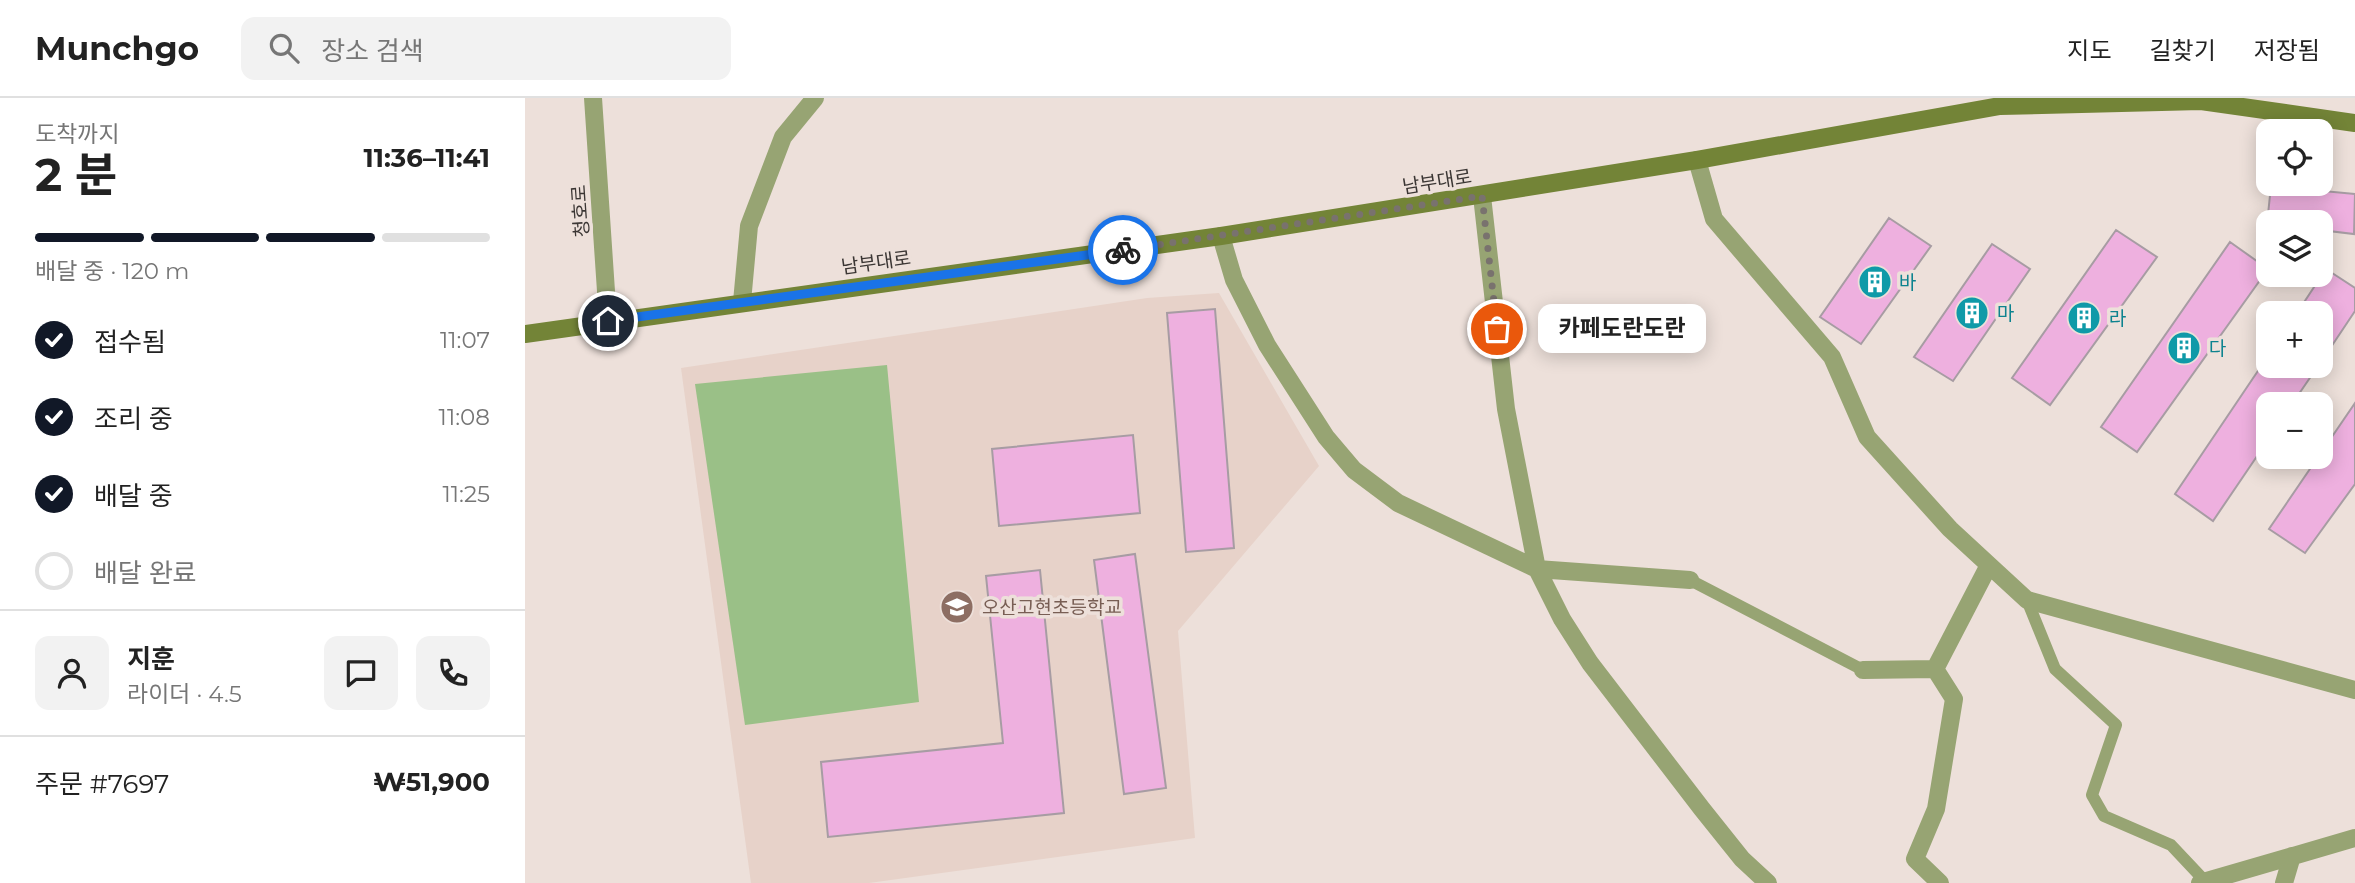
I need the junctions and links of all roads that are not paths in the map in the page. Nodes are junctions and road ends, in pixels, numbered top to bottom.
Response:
1 (593, 98) edge
2 (815, 98) edge
3 (2201, 99) edge
4 (2054, 102) edge
5 (2355, 123) edge
6 (1697, 160) junction
7 (1482, 196) junction
8 (1221, 236) junction
9 (742, 302) junction
10 (608, 321) junction
11 (525, 334) edge
12 (1989, 565) junction
13 (1537, 569) junction
14 (1690, 580) joint
15 (2027, 600) junction
16 (1935, 669) junction
17 (1863, 670) joint
18 (2355, 690) edge
19 (2355, 838) edge
20 (2292, 856) junction
21 (2202, 882) edge
22 (1768, 883) edge
23 (1940, 883) edge
24 (2284, 883) edge

1 - 10 street, 청호로
2 - 9 street
3 - 4 main road, 남부대로
3 - 5 main road, 남부대로
4 - 6 main road, 남부대로
6 - 7 main road, 남부대로
6 - 12 street
7 - 8 main road, 남부대로
7 - 13 street
8 - 9 main road, 남부대로
8 - 13 street
9 - 10 main road, 남부대로
10 - 11 main road, 남부대로
12 - 15 street
12 - 16 street
13 - 14 street
13 - 22 street
14 - 17 lane
15 - 18 street
15 - 21 lane
16 - 17 street
16 - 23 street
19 - 20 street
20 - 21 street
20 - 24 street

